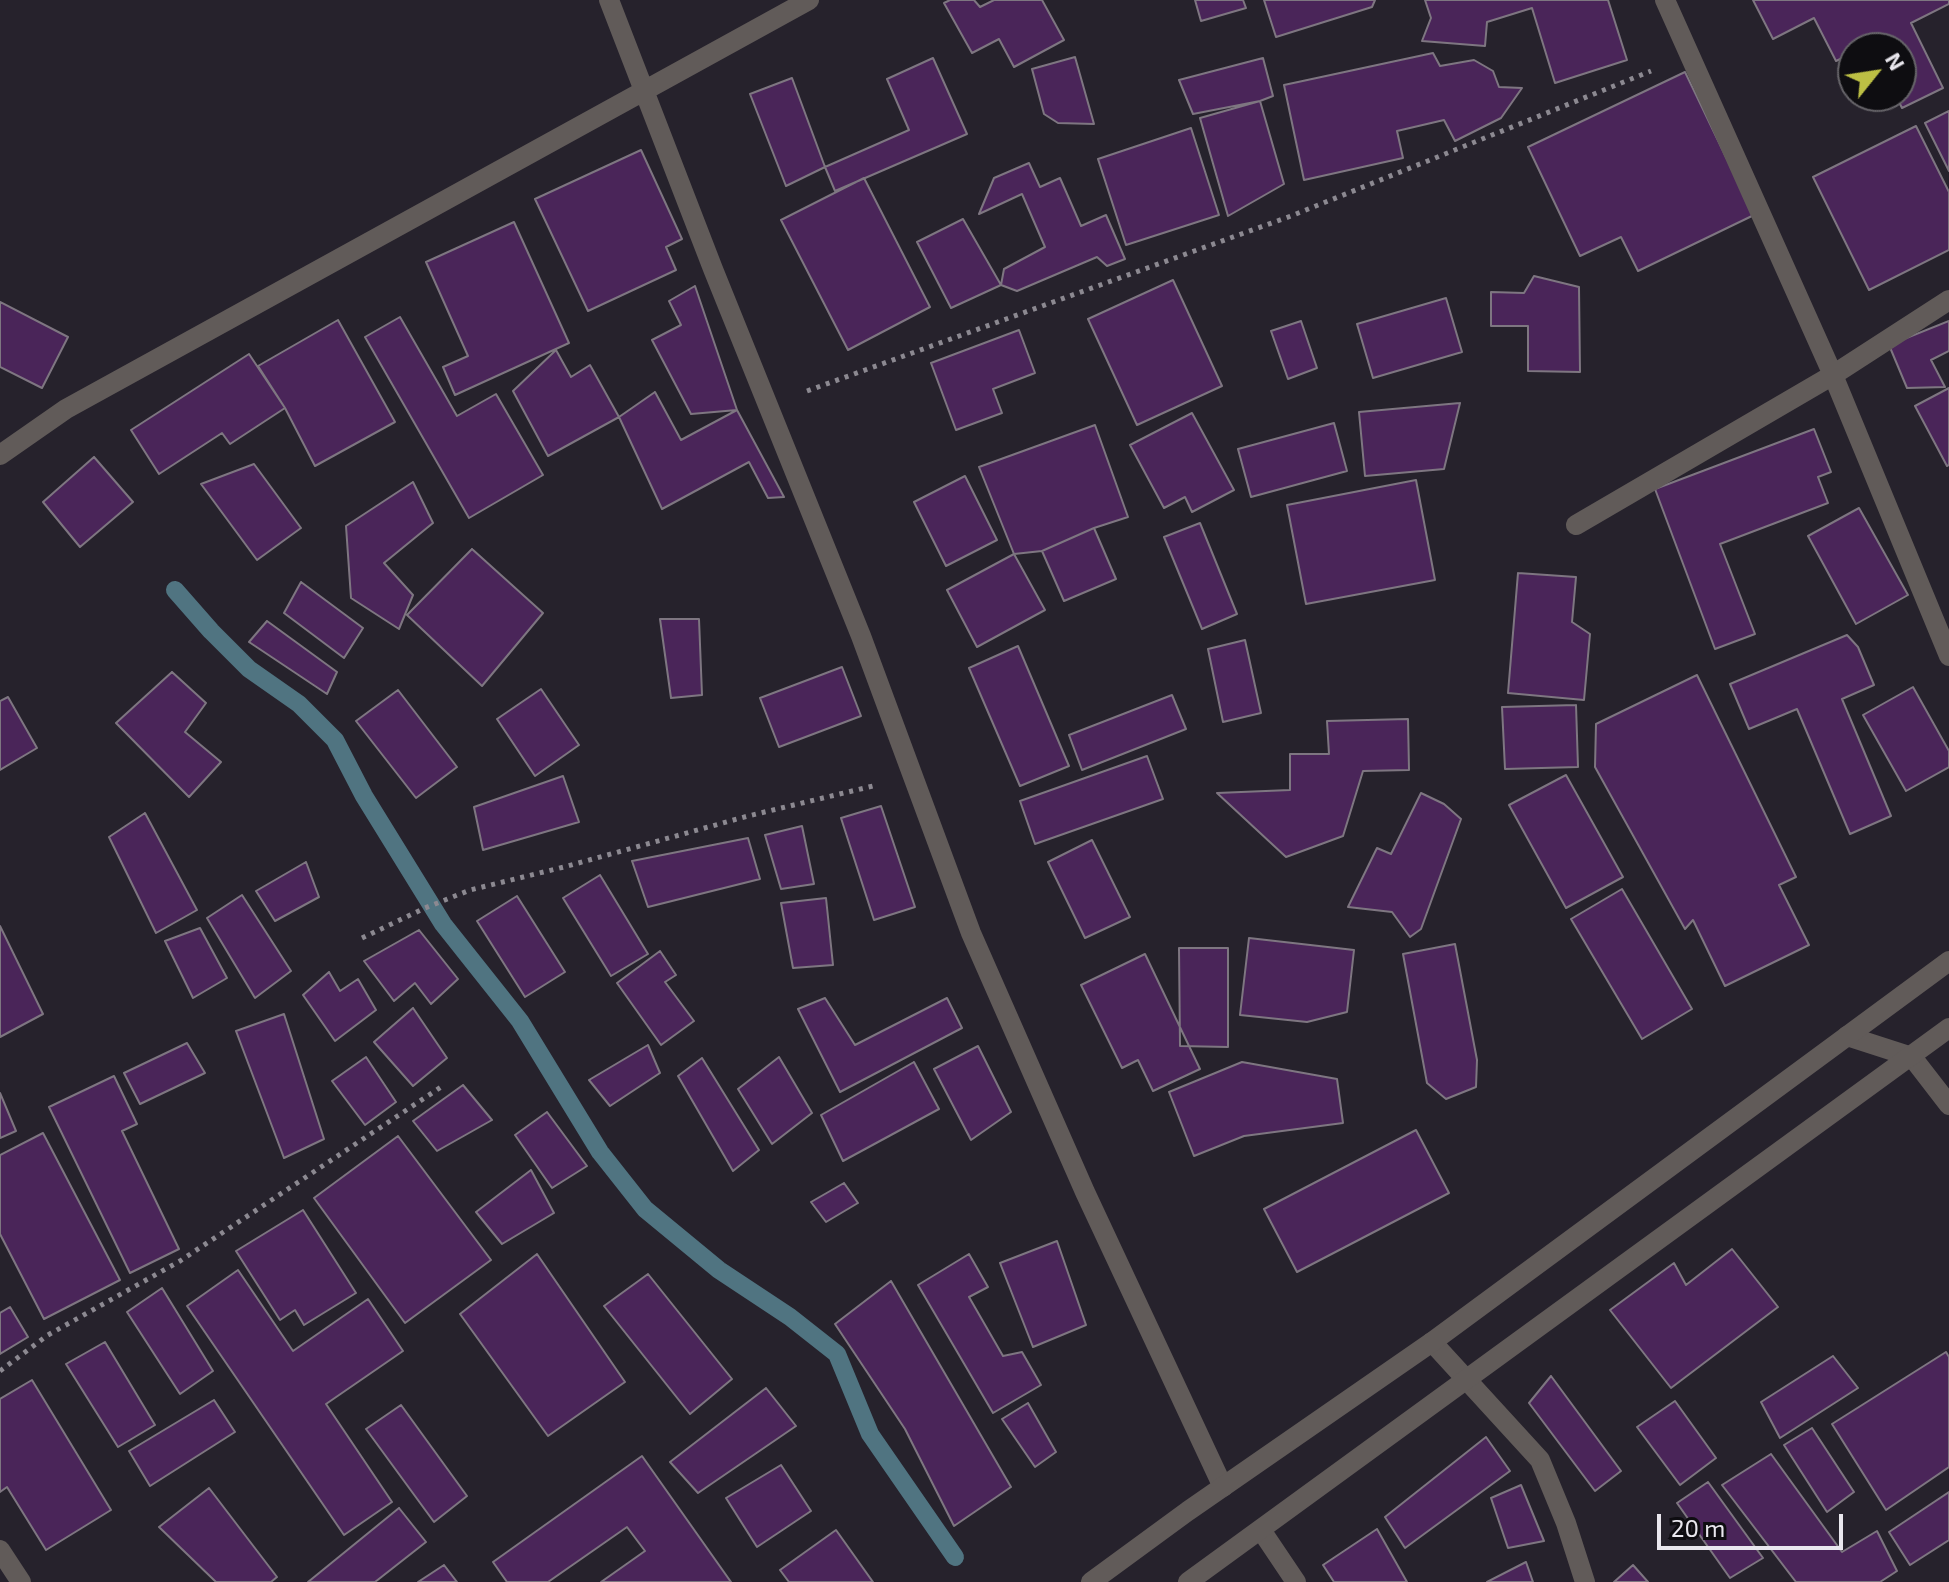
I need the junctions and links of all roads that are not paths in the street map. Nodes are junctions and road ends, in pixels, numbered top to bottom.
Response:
1 (609, 0) edge
2 (809, 0) edge
3 (1665, 0) edge
4 (645, 90) junction
5 (1949, 300) edge
6 (1833, 375) junction
7 (0, 455) edge
8 (1576, 525) dead end
9 (1949, 656) edge
10 (1949, 961) edge
11 (1949, 1028) edge
12 (1847, 1036) junction
13 (1912, 1057) junction
14 (1949, 1105) edge
15 (1432, 1342) junction
16 (1465, 1379) junction
17 (1223, 1487) junction
18 (1261, 1530) junction
19 (0, 1550) edge
20 (21, 1582) edge
21 (1091, 1582) edge
22 (1188, 1582) edge
23 (1296, 1582) edge
24 (1585, 1582) edge

1 - 4 street
2 - 4 street
3 - 6 street
4 - 7 street
4 - 17 street
5 - 6 street
6 - 8 street
6 - 9 street
10 - 12 street
11 - 13 street
12 - 13 street
12 - 15 street
13 - 14 street
13 - 16 street
15 - 16 street
15 - 17 street
16 - 18 street
16 - 24 street
17 - 21 street
18 - 22 street
18 - 23 street
19 - 20 street

